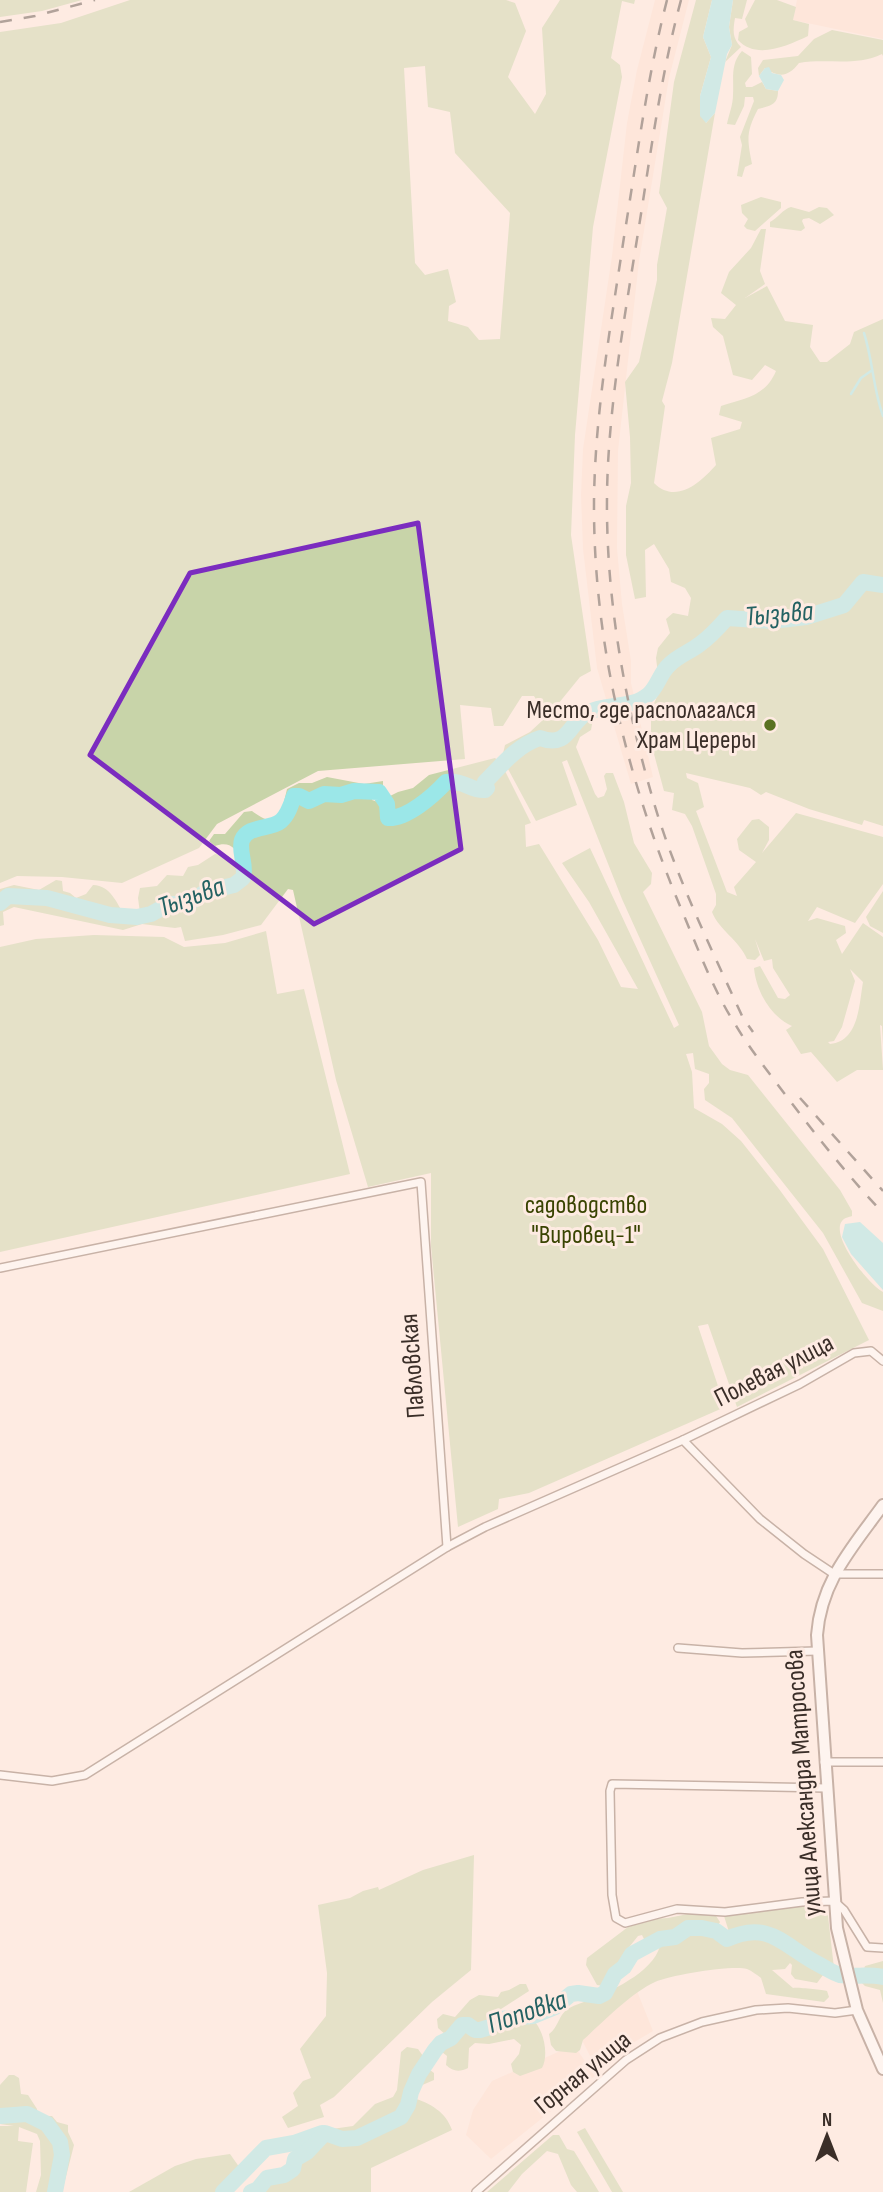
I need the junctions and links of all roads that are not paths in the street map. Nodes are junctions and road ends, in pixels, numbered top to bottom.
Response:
1 (0, 1268) edge
2 (883, 1360) edge
3 (683, 1440) junction
4 (883, 1505) edge
5 (447, 1547) junction
6 (834, 1574) junction
7 (883, 1574) edge
8 (678, 1648) dead end
9 (817, 1651) junction
10 (824, 1762) junction
11 (883, 1762) edge
12 (0, 1775) edge
13 (826, 1788) junction
14 (834, 1901) junction
15 (883, 1948) edge
16 (858, 2010) junction
17 (883, 2069) edge
18 (476, 2192) edge

1 - 5 street, Павловская
2 - 3 street, Полевая улица
3 - 5 street, Полевая улица
3 - 6 street
4 - 6 main road, улица Александра Матросова
5 - 12 street, Полевая улица
6 - 7 street
6 - 9 main road, улица Александра Матросова
8 - 9 street
9 - 10 main road, улица Александра Матросова
10 - 11 street
10 - 13 main road, улица Александра Матросова
13 - 14 main road, улица Александра Матросова
13 - 14 street
14 - 15 street
14 - 16 main road, улица Александра Матросова
16 - 17 main road, улица Александра Матросова
16 - 18 street, Горная улица

